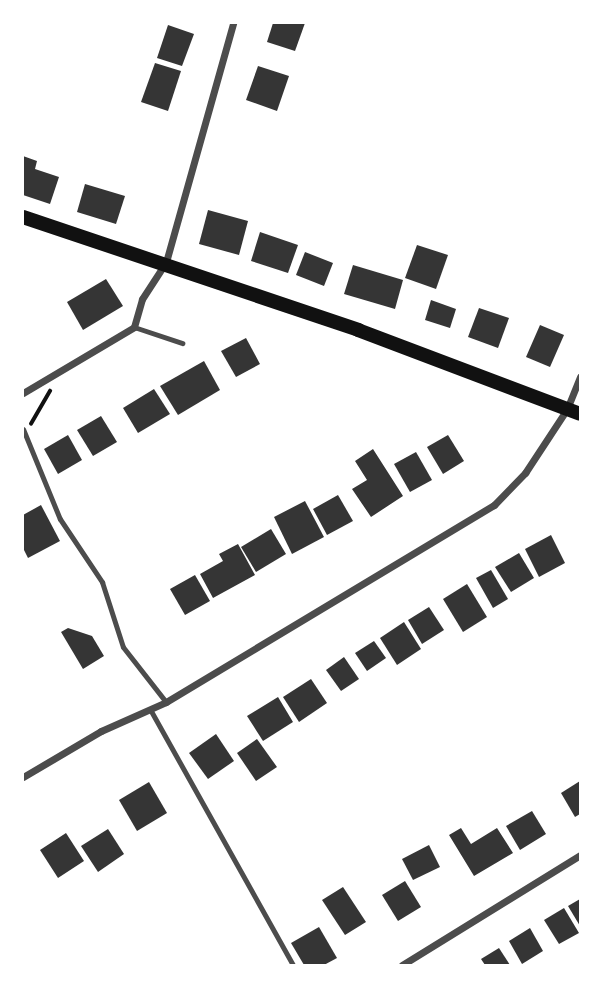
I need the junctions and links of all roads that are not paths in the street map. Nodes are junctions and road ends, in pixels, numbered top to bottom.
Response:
1 (233, 23) edge
2 (23, 216) edge
3 (166, 262) junction
4 (134, 327) junction
5 (182, 343) dead end
6 (580, 377) edge
7 (23, 393) edge
8 (574, 412) edge
9 (24, 431) edge
10 (166, 702) junction
11 (151, 711) junction
12 (23, 778) edge
13 (580, 855) edge
14 (293, 965) edge
15 (402, 965) edge

1 - 3 street
2 - 3 main road
3 - 4 street
3 - 8 main road
4 - 5 lane
4 - 7 street
6 - 8 street
8 - 10 street
9 - 10 lane
10 - 11 street
11 - 12 street
11 - 14 lane
13 - 15 street

